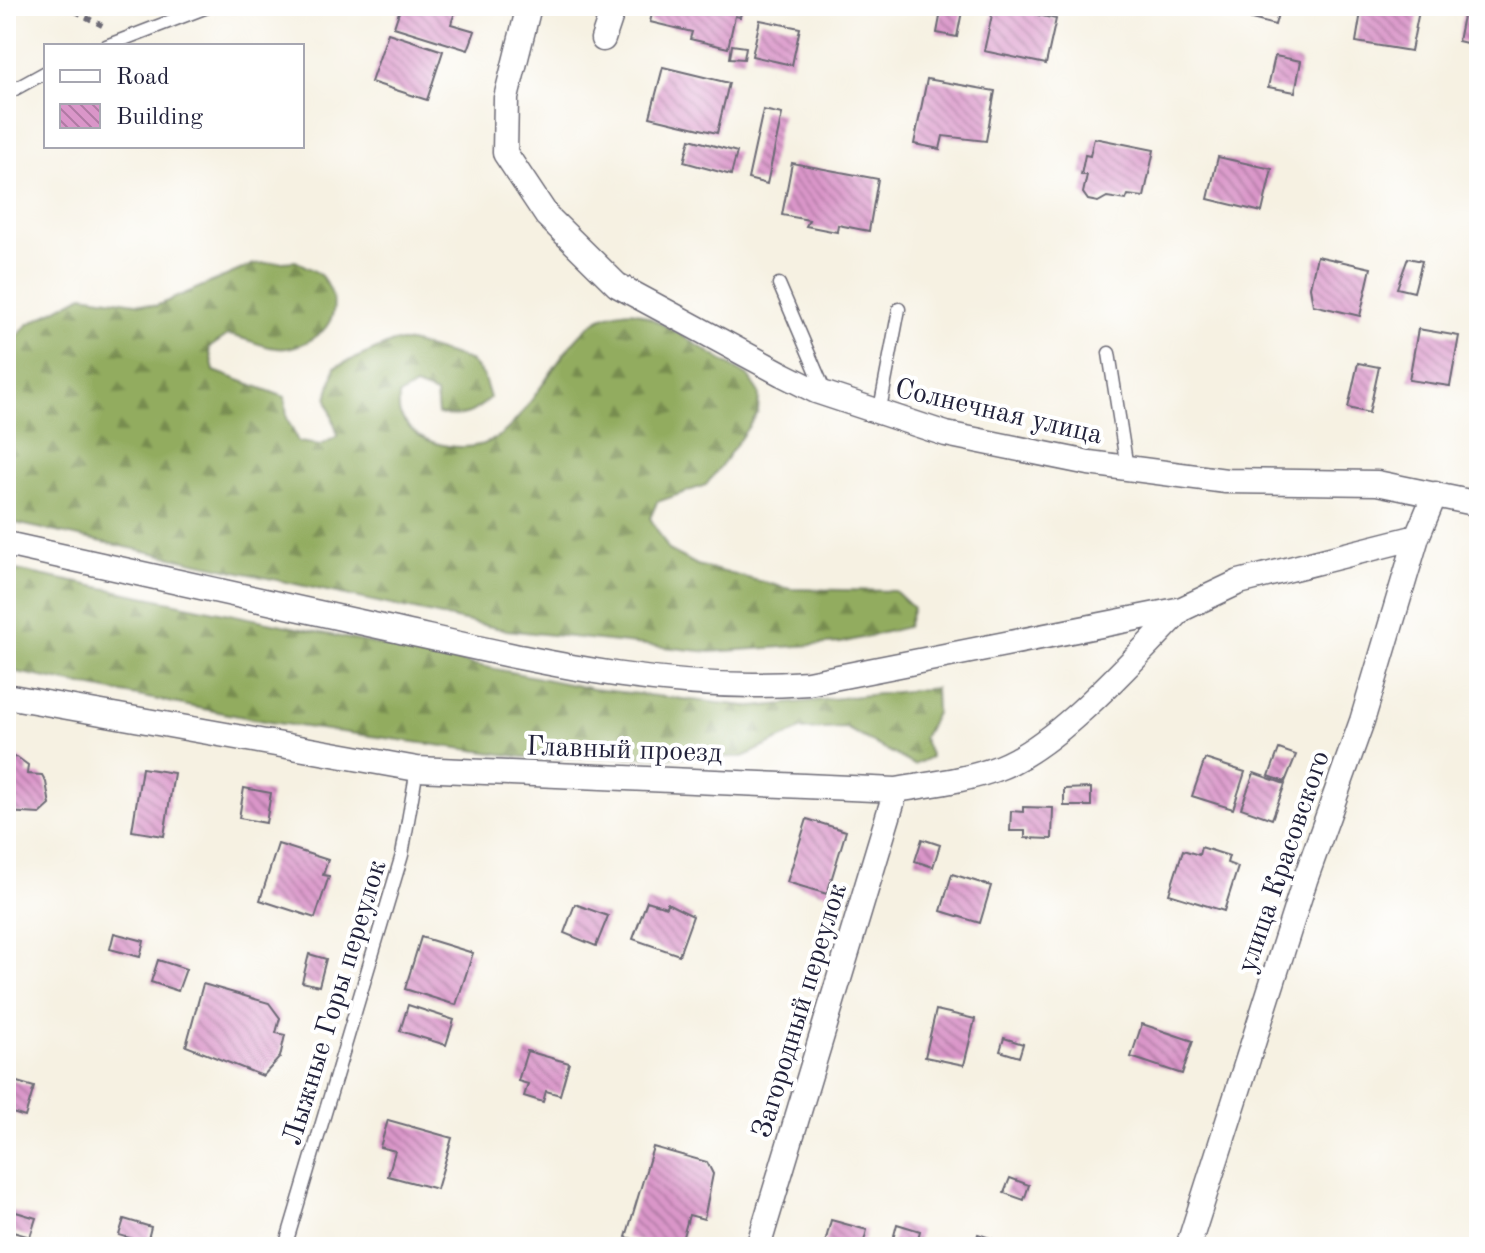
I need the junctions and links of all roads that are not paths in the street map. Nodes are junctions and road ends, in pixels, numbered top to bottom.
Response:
1 (210, 6) edge
2 (529, 6) edge
3 (614, 6) edge
4 (603, 39) dead end
5 (112, 44) edge
6 (44, 73) edge
7 (6, 94) edge
8 (779, 284) dead end
9 (899, 309) dead end
10 (1109, 353) dead end
11 (826, 394) junction
12 (879, 414) junction
13 (1127, 469) junction
14 (1435, 494) junction
15 (1479, 504) edge
16 (1417, 537) junction
17 (6, 544) edge
18 (1182, 609) junction
19 (6, 696) edge
20 (417, 769) junction
21 (896, 790) junction
22 (285, 1247) edge
23 (758, 1247) edge
24 (1188, 1247) edge

1 - 5 lane
2 - 11 street, Солнечная улица
3 - 4 street
6 - 7 lane
8 - 11 lane
9 - 12 lane
10 - 13 lane
11 - 12 street, Солнечная улица
12 - 13 street, Солнечная улица
13 - 14 street, Солнечная улица
14 - 15 street, Солнечная улица
14 - 16 street, улица Красовского
16 - 18 street
16 - 24 street, улица Красовского
17 - 18 street
18 - 21 street, Главный проезд
19 - 20 street, Главный проезд
20 - 21 street, Главный проезд
20 - 22 lane, Лыжные Горы переулок
21 - 23 street, Загородный переулок

